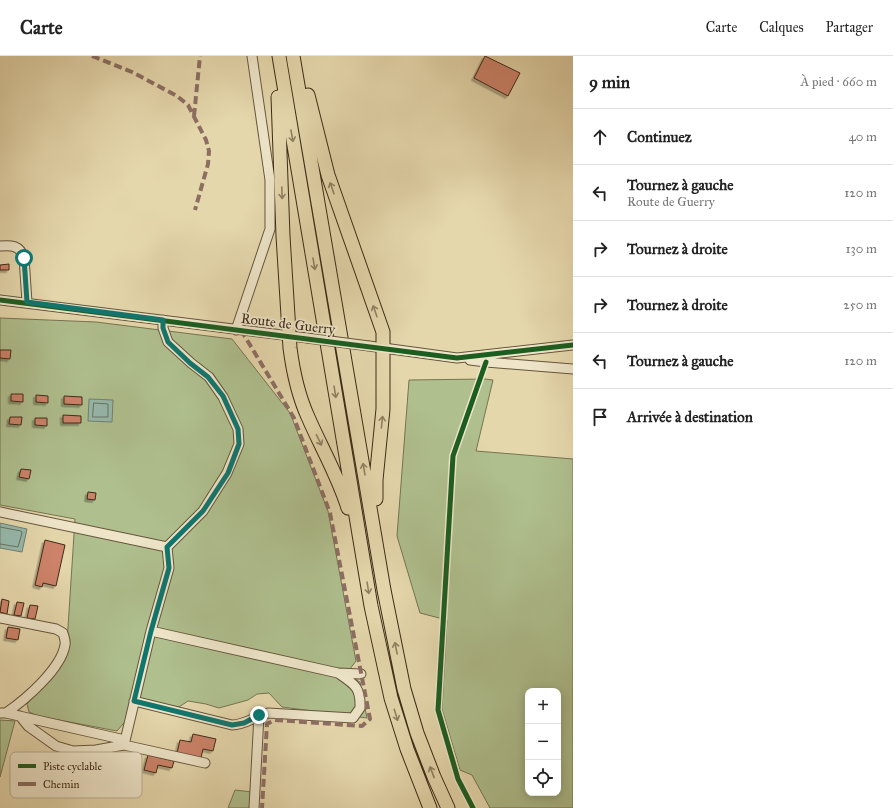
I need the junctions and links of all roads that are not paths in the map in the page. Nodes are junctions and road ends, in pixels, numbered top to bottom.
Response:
1 (252, 56) edge
2 (275, 56) edge
3 (279, 56) edge
4 (293, 56) edge
5 (299, 56) edge
6 (0, 246) edge
7 (0, 300) edge
8 (27, 302) junction
9 (163, 320) junction
10 (236, 330) junction
11 (289, 336) junction
12 (573, 345) edge
13 (383, 349) junction
14 (457, 358) junction
15 (572, 368) edge
16 (0, 512) edge
17 (376, 535) junction
18 (167, 547) junction
19 (362, 549) junction
20 (0, 618) edge
21 (151, 631) junction
22 (338, 673) junction
23 (361, 674) dead end
24 (134, 701) junction
25 (3, 713) edge
26 (259, 715) junction
27 (20, 716) junction
28 (125, 742) junction
29 (70, 750) joint
30 (80, 751) joint
31 (205, 763) dead end
32 (254, 808) edge
33 (430, 808) edge
34 (448, 808) edge

1 - 10 street
2 -> 11 highway
3 -> 19 highway
17 -> 4 highway
13 -> 5 highway
6 - 8 street
7 - 8 street, Route de Guerry
8 - 9 street, Route de Guerry
9 - 10 street, Route de Guerry
9 - 18 street
10 - 11 street, Route de Guerry
11 - 13 street, Route de Guerry, bridge
11 -> 19 highway
12 - 14 street, Route de Guerry
13 - 14 street, Route de Guerry
17 -> 13 highway
14 - 15 street
16 - 18 street
34 -> 17 highway
18 - 21 street
19 -> 33 highway
20 - 25 street
21 - 22 street
21 - 24 street
22 - 23 street
22 - 26 street
24 - 26 street
24 - 28 street
25 - 27 street
26 - 32 street
27 - 28 street
27 - 29 street
28 - 30 street
28 - 31 street
29 - 30 street

